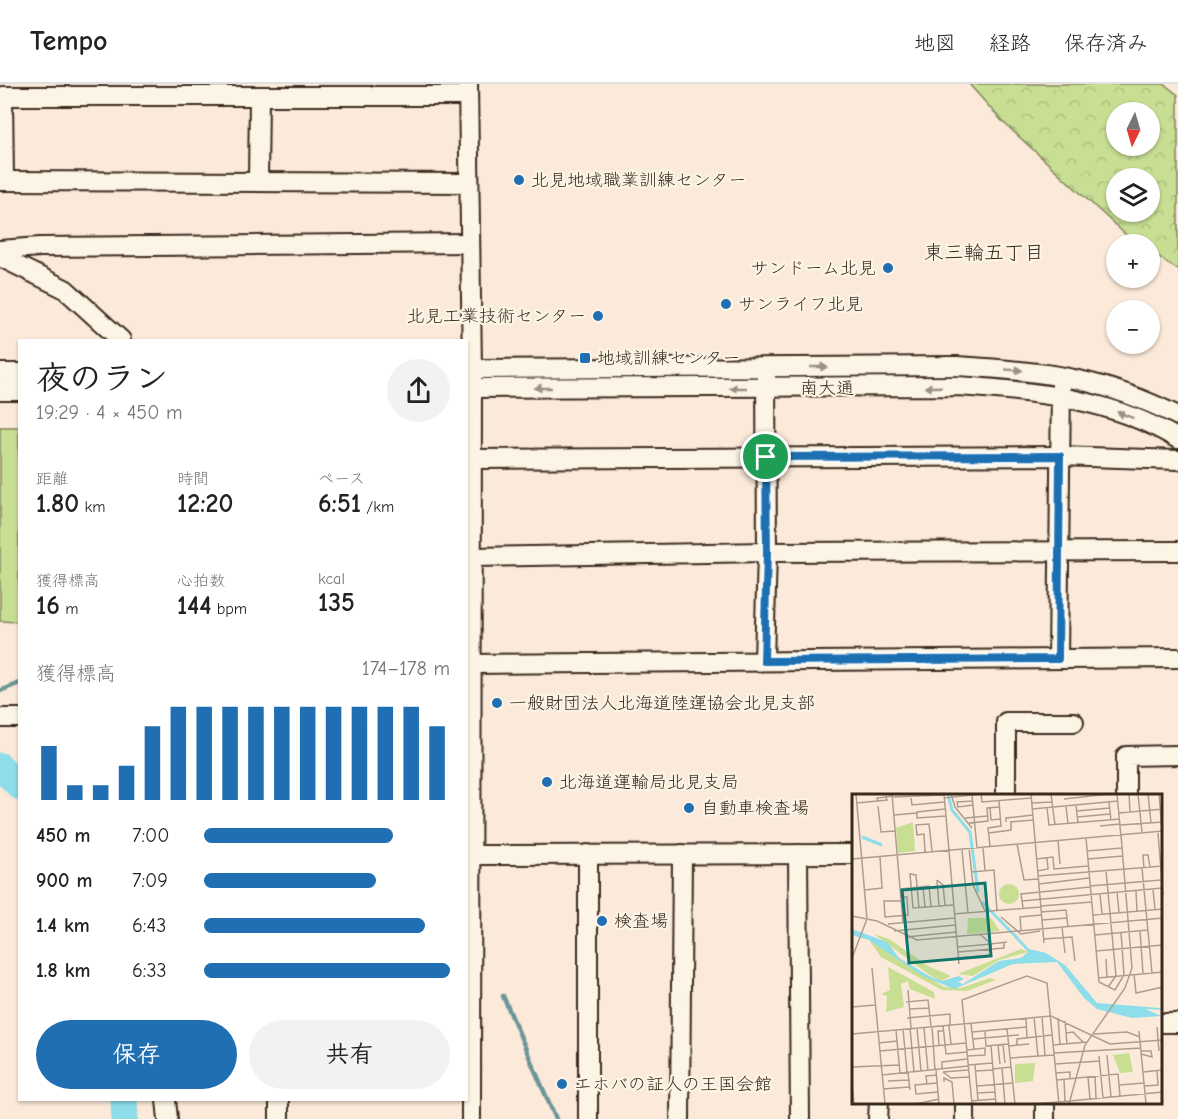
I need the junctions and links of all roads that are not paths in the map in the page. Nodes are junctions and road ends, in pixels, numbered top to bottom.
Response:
1 (385, 90) edge
2 (468, 90) edge
3 (259, 96) junction
4 (2, 181) edge
5 (258, 181) junction
6 (469, 183) junction
7 (469, 243) junction
8 (0, 250) edge
9 (0, 257) edge
10 (121, 339) edge
11 (766, 367) junction
12 (469, 368) edge
13 (0, 373) edge
14 (18, 373) edge
15 (1061, 375) junction
16 (469, 388) edge
17 (766, 388) junction
18 (0, 391) edge
19 (18, 391) edge
20 (1060, 395) junction
21 (1178, 416) edge
22 (1178, 439) edge
23 (1060, 456) junction
24 (766, 457) junction
25 (471, 459) junction
26 (1178, 460) edge
27 (1059, 551) junction
28 (1178, 551) edge
29 (767, 552) junction
30 (472, 557) junction
31 (1178, 658) edge
32 (1058, 659) junction
33 (764, 661) junction
34 (471, 663) junction
35 (469, 715) edge
36 (1074, 722) dead end
37 (1178, 755) edge
38 (1006, 794) edge
39 (1126, 794) edge
40 (588, 854) junction
41 (682, 854) junction
42 (798, 854) junction
43 (852, 854) edge
44 (472, 855) junction
45 (166, 1101) edge
46 (279, 1101) edge
47 (879, 1104) edge
48 (168, 1119) edge
49 (279, 1119) edge
50 (471, 1119) edge
51 (588, 1119) edge
52 (680, 1119) edge
53 (800, 1119) edge
54 (878, 1119) edge

1 - 2 street
1 - 3 street
2 - 6 street
3 - 4 street
3 - 5 street
4 - 5 street
5 - 6 street
6 - 7 street
7 - 8 street
7 - 12 street
9 - 10 street
11 - 12 street, 南大通
11 -> 15 street, 南大通
11 - 17 street
12 - 16 street
13 - 14 street
15 - 20 street
15 - 21 street, 南大通
17 -> 16 street, 南大通
16 - 25 street
20 -> 17 street, 南大通
17 - 24 street
18 - 19 street
22 -> 20 street, 南大通
20 - 23 street
23 - 24 street
23 - 26 street
23 - 27 street
24 - 25 street
24 - 29 street
25 - 30 street
27 - 28 street
27 - 29 street
27 - 32 street
29 - 30 street
29 - 33 street
30 - 34 street
31 - 32 street
32 - 33 street
33 - 34 street
34 - 35 street
35 - 44 street
36 - 38 street
37 - 39 street
40 - 41 street
40 - 44 street
40 - 51 street
41 - 42 street
41 - 52 street
42 - 43 street
42 - 53 street
44 - 50 street
45 - 48 street
46 - 49 street
47 - 54 street

